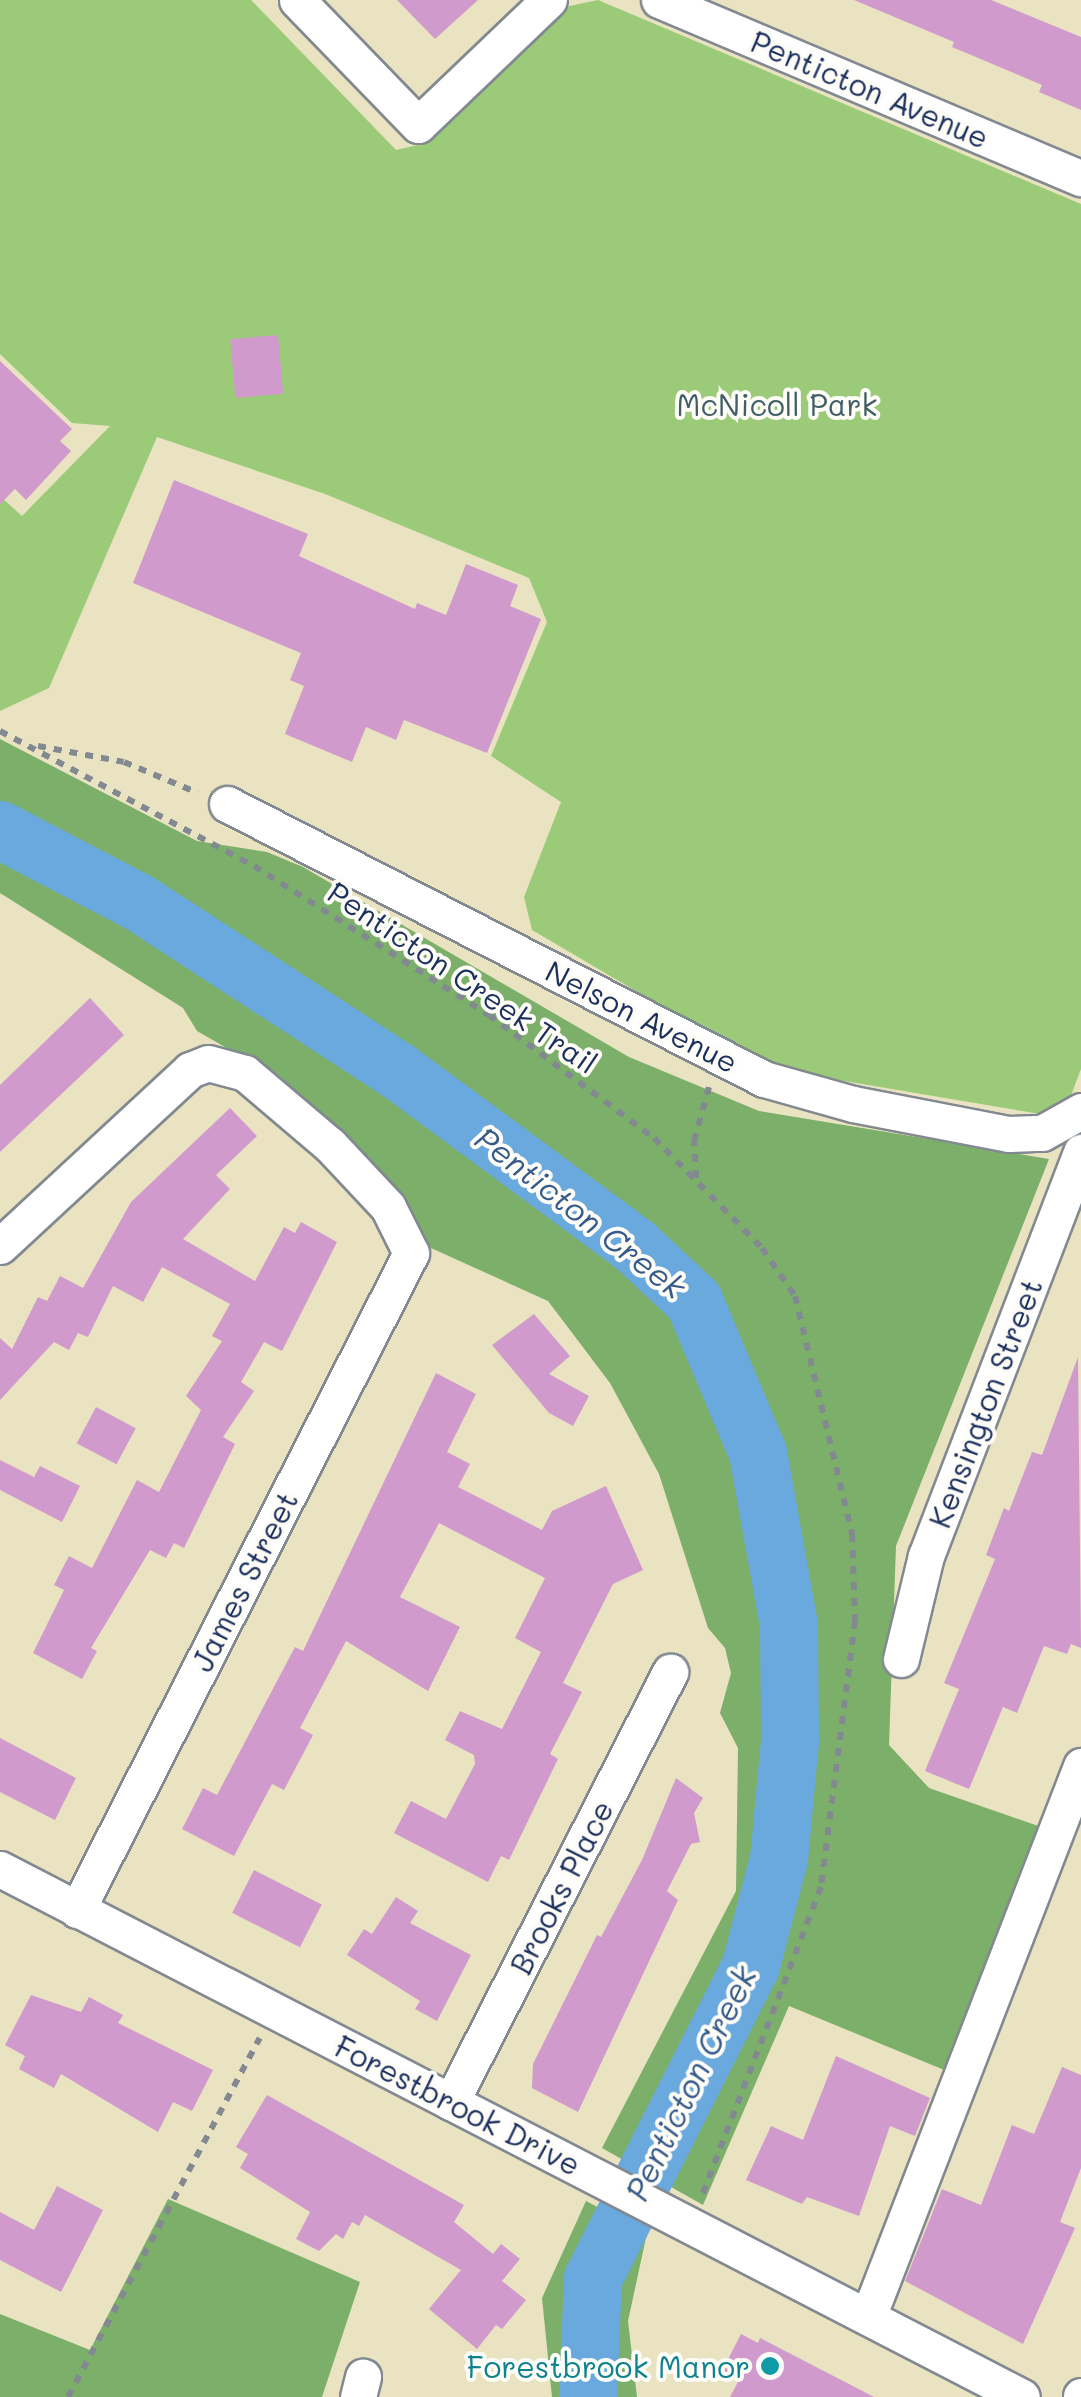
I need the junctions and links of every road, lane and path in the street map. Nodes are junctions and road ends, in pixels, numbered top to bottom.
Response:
1 (297, 0) edge
2 (548, 0) edge
3 (659, 0) edge
4 (1081, 178) edge
5 (0, 732) edge
6 (29, 744) junction
7 (227, 804) joint
8 (721, 1057) junction
9 (1081, 1112) edge
10 (1081, 1152) edge
11 (696, 1179) junction
12 (0, 1246) edge
13 (901, 1659) dead end
14 (670, 1672) dead end
15 (1081, 1766) edge
16 (0, 1869) edge
17 (78, 1910) junction
18 (275, 2010) junction
19 (451, 2102) junction
20 (690, 2224) junction
21 (868, 2317) junction
22 (68, 2397) edge
23 (1022, 2397) edge

1 - 2 street
3 - 4 street, Penticton Avenue
5 - 6 path, Penticton Creek Trail
6 - 7 path
6 - 11 path, Penticton Creek Trail
7 - 8 street, Nelson Avenue
8 - 9 street, Nelson Avenue
8 - 11 path
10 - 13 street, Kensington Street
11 - 20 path, Penticton Creek Trail
12 - 17 street, James Street
14 - 19 street, Brooks Place
15 - 21 street
16 - 17 street, Forestbrook Drive
17 - 18 street, Forestbrook Drive
18 - 19 street, Forestbrook Drive
18 - 22 path
19 - 20 street, Forestbrook Drive
20 - 21 street, Forestbrook Drive
21 - 23 street, Forestbrook Drive

